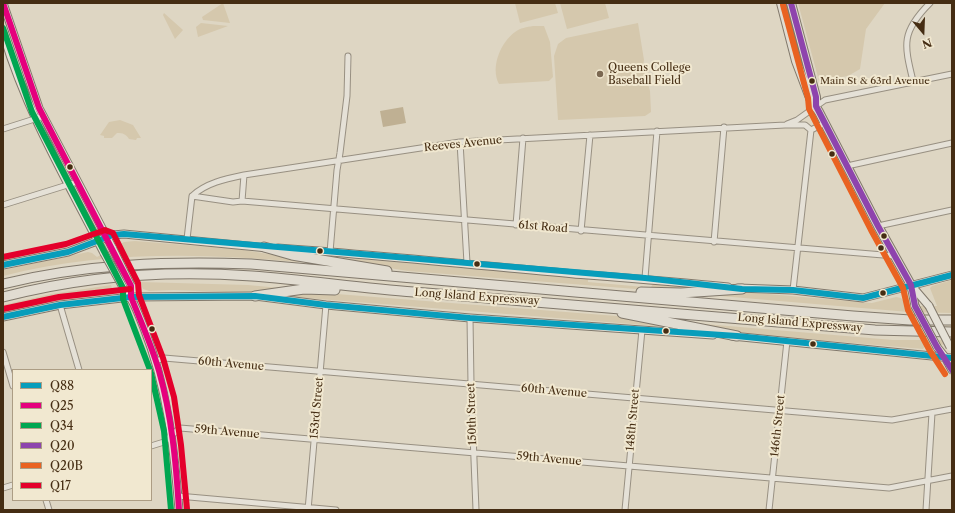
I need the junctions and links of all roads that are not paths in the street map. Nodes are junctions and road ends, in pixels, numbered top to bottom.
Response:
1 (3, 3) edge
2 (781, 3) edge
3 (791, 3) edge
4 (930, 3) edge
5 (3, 33) edge
6 (348, 56) dead end
7 (952, 74) edge
8 (913, 82) junction
9 (816, 106) junction
10 (44, 116) junction
11 (35, 120) junction
12 (825, 123) junction
13 (785, 124) junction
14 (724, 127) junction
15 (3, 129) edge
16 (811, 130) junction
17 (657, 131) junction
18 (590, 135) junction
19 (523, 138) junction
20 (460, 142) junction
21 (952, 143) edge
22 (338, 161) junction
23 (847, 166) junction
24 (244, 175) junction
25 (77, 182) junction
26 (68, 186) junction
27 (192, 196) junction
28 (242, 201) junction
29 (3, 205) edge
30 (333, 209) junction
31 (952, 210) edge
32 (464, 221) junction
33 (516, 225) junction
34 (878, 226) junction
35 (581, 230) junction
36 (648, 236) junction
37 (107, 238) junction
38 (187, 239) junction
39 (98, 242) junction
40 (714, 242) junction
41 (264, 247) junction
42 (798, 249) junction
43 (330, 252) junction
44 (895, 256) junction
45 (467, 263) junction
46 (3, 265) edge
47 (952, 275) edge
48 (645, 278) junction
49 (418, 279) junction
50 (3, 284) edge
51 (911, 285) junction
52 (742, 288) junction
53 (383, 290) junction
54 (794, 290) junction
55 (594, 294) junction
56 (255, 296) junction
57 (3, 297) edge
58 (131, 297) junction
59 (60, 305) junction
60 (326, 305) junction
61 (596, 306) junction
62 (3, 317) edge
63 (470, 318) junction
64 (952, 320) edge
65 (642, 330) junction
66 (952, 332) edge
67 (737, 336) junction
68 (787, 341) junction
69 (951, 350) edge
70 (3, 352) edge
71 (948, 357) edge
72 (156, 361) junction
73 (79, 369) edge
74 (952, 370) edge
75 (320, 372) junction
76 (12, 383) edge
77 (471, 384) junction
78 (634, 398) junction
79 (952, 409) edge
80 (780, 410) junction
81 (932, 413) junction
82 (172, 436) junction
83 (314, 439) junction
84 (152, 446) edge
85 (474, 453) junction
86 (629, 466) junction
87 (952, 476) edge
88 (772, 478) junction
89 (928, 481) junction
90 (178, 496) junction
91 (308, 509) edge
92 (178, 510) edge
93 (336, 510) edge
94 (476, 510) edge
95 (625, 510) edge
96 (769, 510) edge
97 (926, 510) edge

1 - 10 main road
2 - 9 main road
3 - 9 main road
4 - 8 street
5 - 11 main road
6 - 22 street
7 - 8 street, Reeves Avenue
8 - 9 street, Reeves Avenue
9 - 12 main road
9 - 13 street, Reeves Avenue
10 - 11 street
10 - 25 main road
11 - 15 street
11 - 26 main road
12 - 16 street
12 - 23 main road
13 - 14 street, Reeves Avenue
13 - 16 street, Reeves Avenue
14 - 17 street, Reeves Avenue
14 - 40 street
16 - 42 street
17 - 18 street, Reeves Avenue
17 - 36 street
18 - 19 street, Reeves Avenue
18 - 35 street
19 - 20 street, Reeves Avenue
19 - 33 street
20 - 22 street, Reeves Avenue
20 - 32 street
21 - 23 street
22 - 24 street, Reeves Avenue
22 - 30 street
23 - 34 main road
24 - 27 street, Reeves Avenue
24 - 28 street
25 - 26 street
25 - 37 main road
26 - 29 street
26 - 39 main road
27 - 28 street, 61st Road
27 - 38 street
28 - 30 street, 61st Road
30 - 32 street, 61st Road
30 - 43 street
31 - 34 street
32 - 33 street, 61st Road
32 - 45 street
33 - 35 street, 61st Road
34 - 44 main road
35 - 36 street, 61st Road
36 - 40 street, 61st Road
36 - 48 street
37 - 38 main road
37 - 39 main road
37 - 58 main road, bridge
38 - 41 main road
39 - 46 main road
39 - 58 main road, bridge
40 - 42 street, 61st Road
41 - 43 main road
41 - 49 highway
42 - 44 street, 61st Road
42 - 54 street
43 - 45 main road
44 - 51 main road
45 - 48 main road
47 - 51 main road
48 - 52 main road
49 - 50 highway, Long Island Expressway
49 - 55 highway, Long Island Expressway
51 - 54 main road
51 - 69 main road, bridge
51 - 71 main road, bridge
52 - 54 main road
52 - 55 highway
53 - 56 highway
53 - 57 highway, Long Island Expressway
53 - 61 highway, Long Island Expressway
55 - 64 highway, Long Island Expressway
56 - 58 main road
56 - 60 main road
58 - 59 main road
58 - 72 main road
59 - 62 main road
59 - 73 street
60 - 63 main road
60 - 75 street, 153rd Street
61 - 66 highway, Long Island Expressway
61 - 67 highway
63 - 65 main road
63 - 77 street, 150th Street
65 - 67 main road
65 - 78 street, 148th Street
67 - 68 main road
68 - 71 main road
68 - 80 street, 146th Street
70 - 76 street
71 - 74 main road
72 - 75 street, 60th Avenue
72 - 82 main road
75 - 77 street, 60th Avenue
75 - 83 street, 153rd Street
77 - 78 street, 60th Avenue
77 - 85 street, 150th Street
78 - 80 street, 60th Avenue
78 - 86 street, 148th Street
79 - 81 street, 60th Avenue
80 - 81 street, 60th Avenue
80 - 88 street, 146th Street
81 - 89 street
82 - 83 street, 59th Avenue
82 - 84 street, 59th Avenue
82 - 90 main road
83 - 85 street, 59th Avenue
83 - 91 street, 153rd Street
85 - 86 street, 59th Avenue
85 - 94 street, 150th Street
86 - 88 street, 59th Avenue
86 - 95 street, 148th Street
87 - 89 street, 59th Avenue
88 - 89 street, 59th Avenue
88 - 96 street, 146th Street
89 - 97 street
90 - 91 street
90 - 92 main road
91 - 93 street

